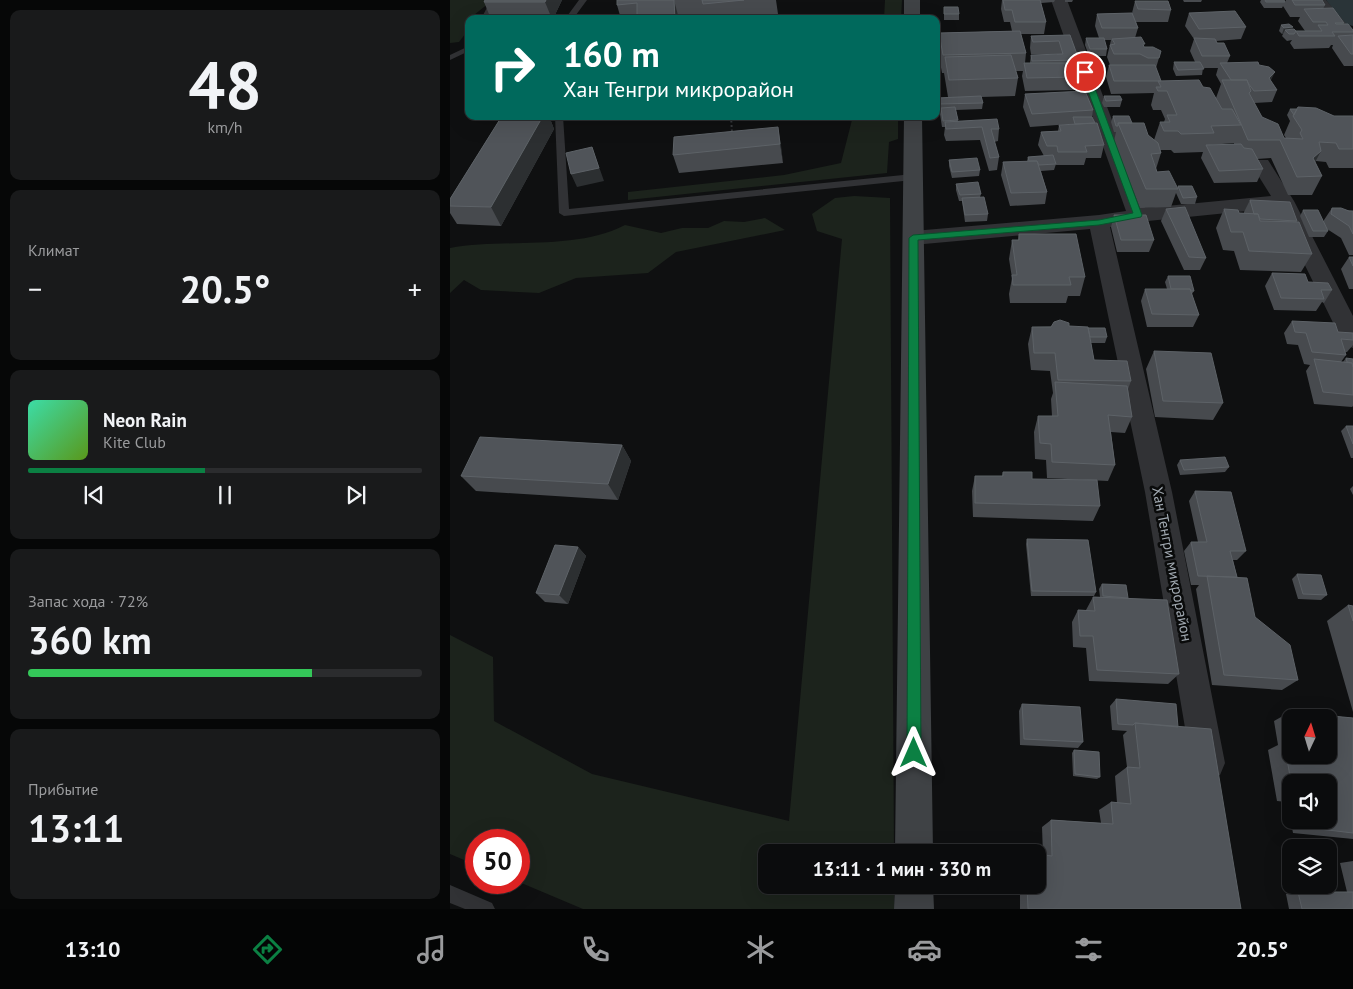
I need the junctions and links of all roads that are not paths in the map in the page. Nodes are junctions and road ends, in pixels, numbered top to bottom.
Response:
1 (495, 0) edge
2 (583, 0) edge
3 (912, 0) edge
4 (1059, 0) edge
5 (1318, 0) edge
6 (487, 15) edge
7 (572, 15) edge
8 (912, 15) edge
9 (1353, 42) edge
10 (465, 50) edge
11 (450, 58) edge
12 (559, 120) edge
13 (913, 120) edge
14 (1261, 164) edge
15 (913, 177) junction
16 (1284, 200) junction
17 (1138, 215) junction
18 (1099, 222) junction
19 (913, 238) junction
20 (1353, 338) edge
21 (1213, 791) edge
22 (914, 844) edge
23 (450, 894) edge
24 (914, 894) edge
25 (486, 909) edge
26 (914, 909) edge

1 - 6 lane
2 - 7 lane
3 - 8 main road
4 - 17 street
5 - 9 street
10 - 11 lane
12 - 15 lane
13 - 15 main road
14 - 16 street
15 - 19 main road
16 - 17 street
16 - 20 street
17 - 18 street
18 - 19 street
18 - 21 street, Хан Тенгри микрорайон
19 - 22 main road
23 - 25 lane
24 - 26 main road

